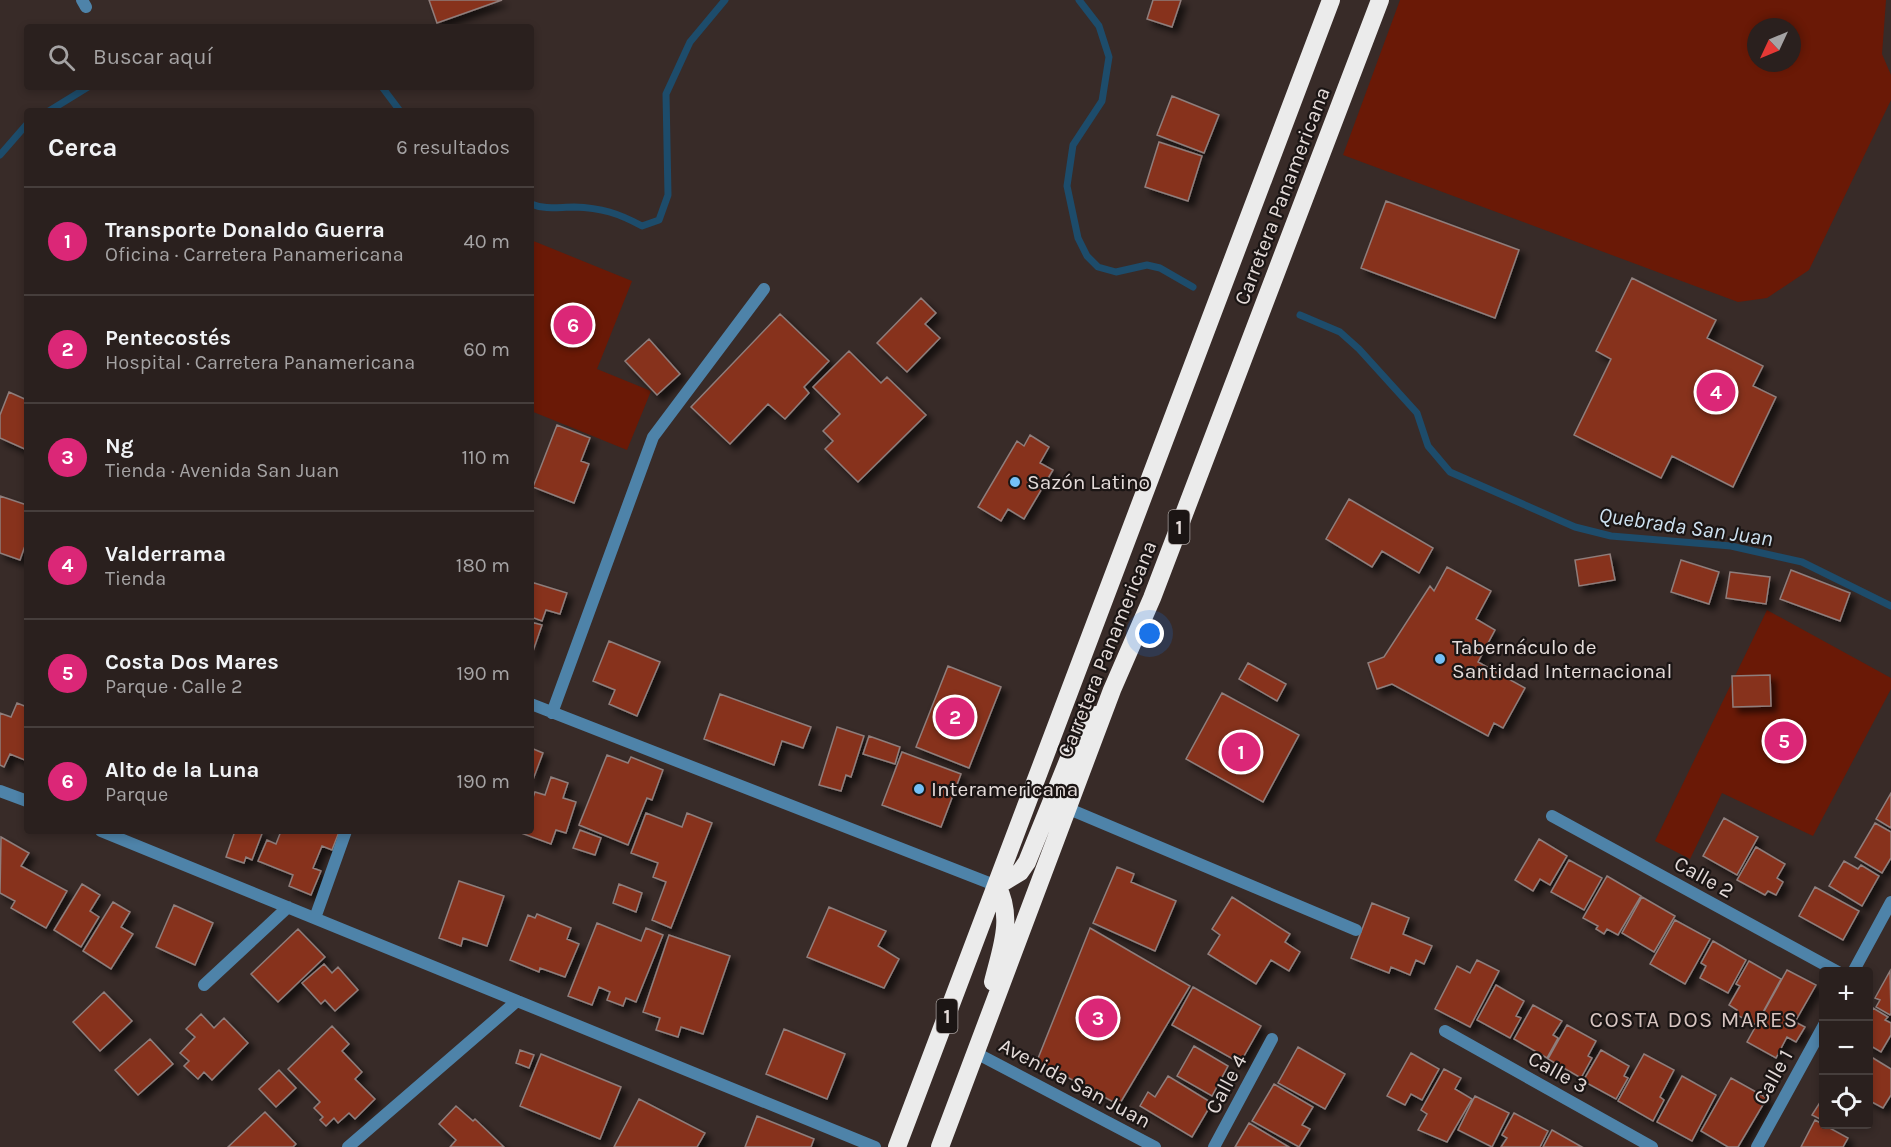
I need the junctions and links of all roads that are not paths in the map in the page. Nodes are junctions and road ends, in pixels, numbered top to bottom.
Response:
1 (1331, 0) edge
2 (1380, 0) edge
3 (764, 289) dead end
4 (1113, 690) junction
5 (534, 705) edge
6 (552, 713) junction
7 (0, 791) edge
8 (24, 800) edge
9 (1069, 809) junction
10 (1552, 816) dead end
11 (108, 834) edge
12 (345, 834) edge
13 (997, 886) junction
14 (1891, 902) edge
15 (288, 907) junction
16 (315, 918) junction
17 (1356, 930) dead end
18 (1829, 967) edge
19 (1856, 967) edge
20 (204, 985) dead end
21 (517, 1001) junction
22 (987, 1023) junction
23 (1445, 1032) dead end
24 (1819, 1034) edge
25 (1272, 1039) dead end
26 (976, 1053) junction
27 (348, 1147) edge
28 (875, 1147) edge
29 (897, 1147) edge
30 (940, 1147) edge
31 (1155, 1147) edge
32 (1214, 1147) edge
33 (1652, 1147) edge
34 (1757, 1147) edge

1 - 13 highway, Carretera Panamericana / 1
2 - 4 highway, Carretera Panamericana / 1
3 - 6 street
4 - 9 highway, Carretera Panamericana / 1
4 - 13 highway
5 - 6 street
6 - 13 street
7 - 8 street
9 - 17 street
9 - 22 highway, Carretera Panamericana / 1
10 - 18 street, Calle 2
11 - 15 street
12 - 16 street
13 - 22 highway
13 - 29 highway, Carretera Panamericana / 1
14 - 19 street
15 - 16 street
15 - 20 street
16 - 21 street
21 - 27 street
21 - 28 street
22 - 26 highway, Carretera Panamericana / 1
23 - 33 street, Calle 3
24 - 34 street, Calle 1
25 - 32 street, Calle 4
26 - 30 highway, Carretera Panamericana / 1
26 - 31 street, Avenida San Juan

